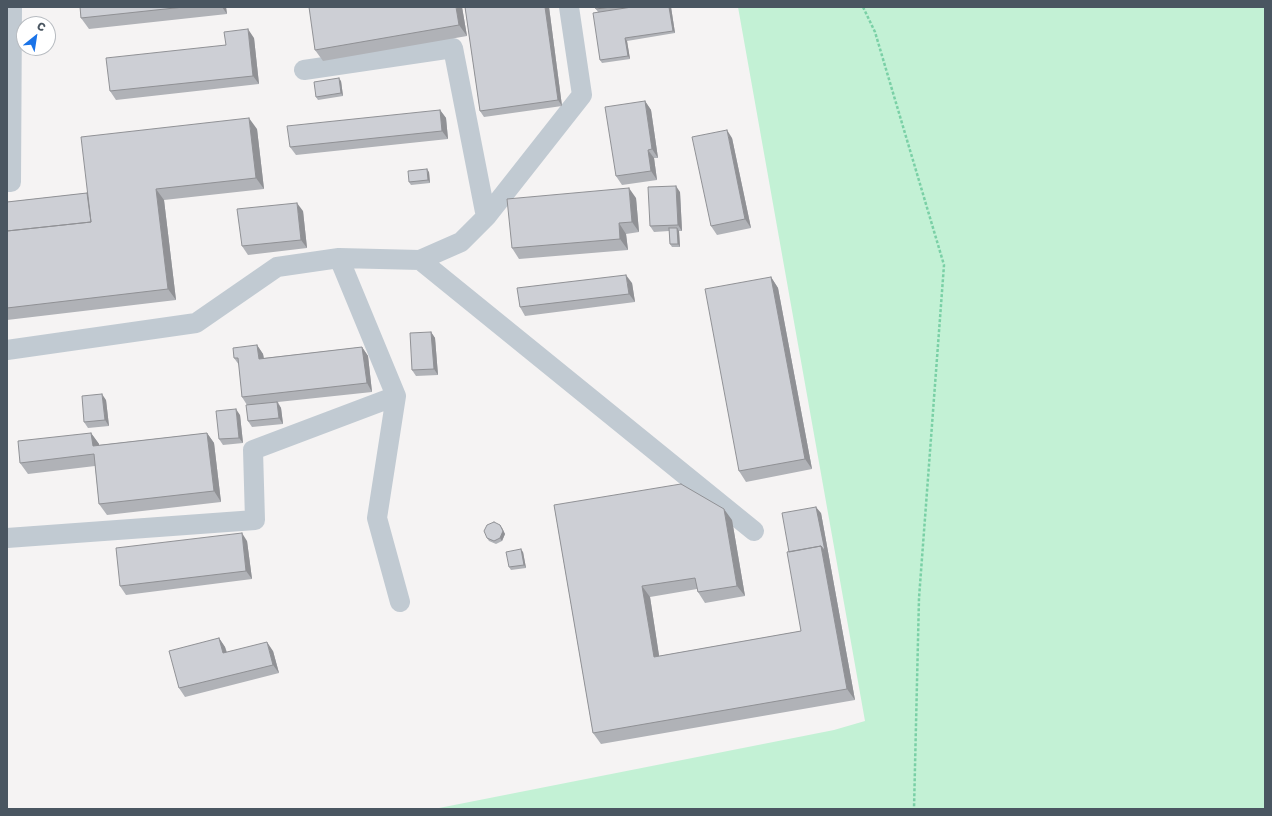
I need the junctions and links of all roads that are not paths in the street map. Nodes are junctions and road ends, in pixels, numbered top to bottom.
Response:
1 (12, 7) edge
2 (569, 7) edge
3 (304, 70) dead end
4 (7, 182) edge
5 (486, 218) junction
6 (339, 258) junction
7 (420, 260) junction
8 (7, 350) edge
9 (396, 396) junction
10 (754, 531) dead end
11 (7, 538) edge
12 (400, 602) dead end

1 - 4 lane
2 - 5 lane
3 - 5 lane
5 - 7 lane
6 - 7 lane
6 - 8 lane
6 - 9 lane
7 - 10 lane
9 - 11 lane
9 - 12 lane

